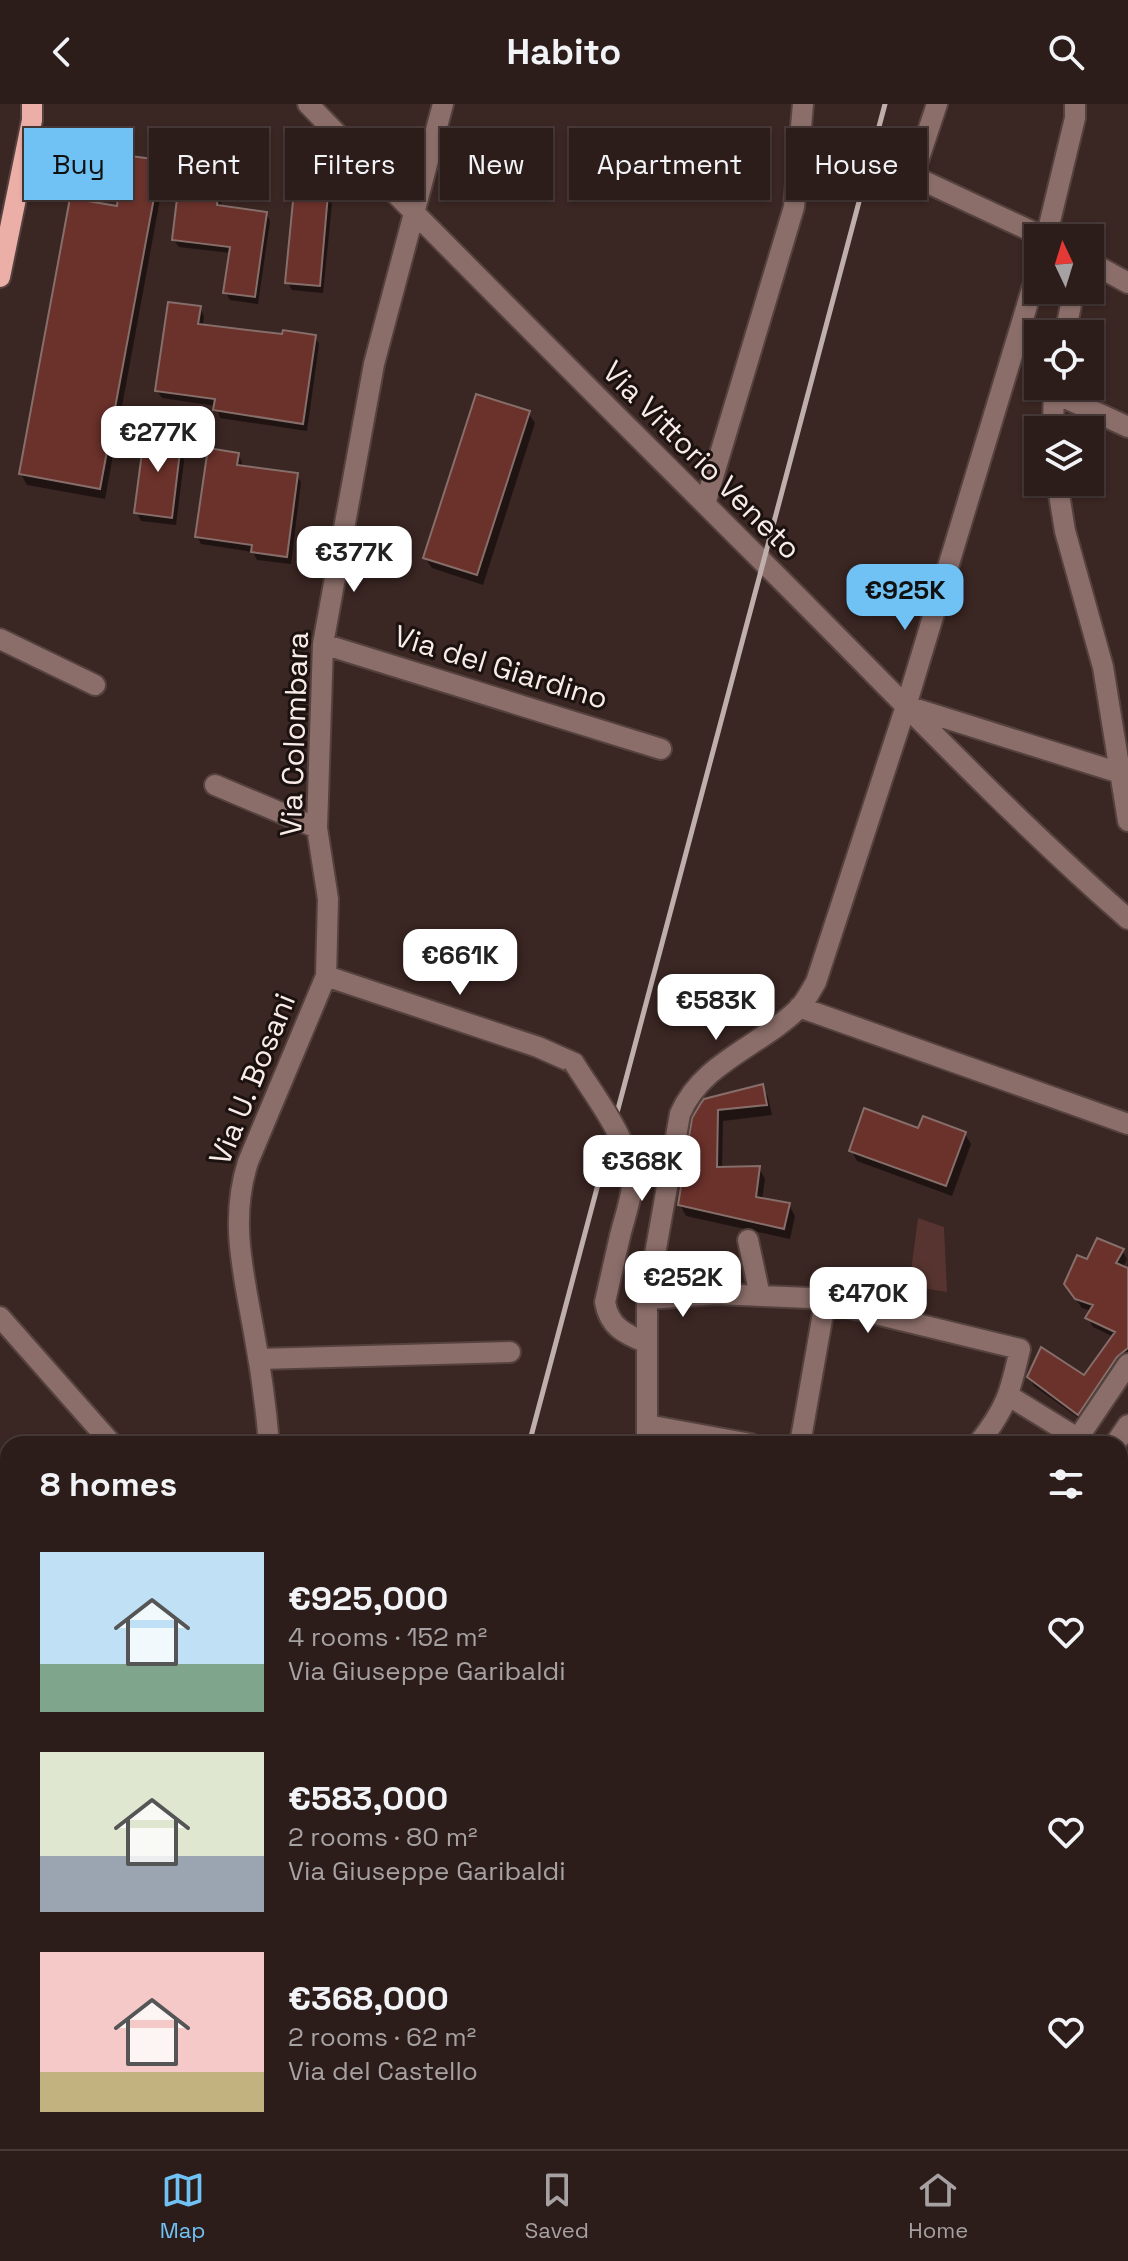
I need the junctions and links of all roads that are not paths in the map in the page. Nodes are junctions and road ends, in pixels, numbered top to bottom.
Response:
1 (32, 104) edge
2 (308, 104) edge
3 (443, 104) edge
4 (803, 104) edge
5 (937, 104) edge
6 (1075, 104) edge
7 (415, 215) junction
8 (1049, 224) edge
9 (1024, 228) edge
10 (1104, 270) edge
11 (0, 277) edge
12 (1128, 283) edge
13 (1027, 304) edge
14 (1075, 400) edge
15 (1128, 427) edge
16 (1059, 496) edge
17 (705, 504) junction
18 (0, 639) edge
19 (323, 644) junction
20 (95, 685) dead end
21 (906, 706) junction
22 (661, 749) dead end
23 (1120, 773) junction
24 (215, 785) dead end
25 (1128, 821) edge
26 (317, 828) junction
27 (1128, 919) edge
28 (326, 976) junction
29 (799, 1007) junction
30 (1128, 1124) edge
31 (748, 1240) dead end
32 (760, 1296) junction
33 (647, 1299) junction
34 (825, 1302) junction
35 (0, 1317) edge
36 (647, 1343) junction
37 (510, 1352) dead end
38 (259, 1359) junction
39 (1128, 1364) edge
40 (1009, 1396) junction
41 (647, 1434) edge
42 (105, 1436) edge
43 (268, 1436) edge
44 (668, 1436) edge
45 (801, 1436) edge
46 (984, 1436) edge
47 (1071, 1436) edge
48 (1084, 1436) edge

1 - 11 main road
2 - 7 street, Via Vittorio Veneto
3 - 7 street, Via Colombara
4 - 17 street
5 - 9 street
6 - 8 street
7 - 17 street, Via Vittorio Veneto
7 - 19 street, Via Colombara
10 - 12 street
13 - 21 street
14 - 15 street
16 - 23 street
17 - 21 street, Via Vittorio Veneto
18 - 20 street
19 - 22 street, Via del Giardino
19 - 26 street, Via Colombara
21 - 23 street
21 - 27 street, Via Vittorio Veneto
21 - 29 street
23 - 25 street
24 - 26 street
26 - 28 street, Via Colombara
28 - 36 street, bridge
28 - 38 street, Via U. Bosani
29 - 30 street
29 - 33 street
31 - 32 street
32 - 33 street
32 - 34 street
33 - 36 street
34 - 40 street
34 - 45 street
35 - 42 street
36 - 41 street
37 - 38 street
38 - 43 street, Via U. Bosani
39 - 48 street
40 - 46 street
40 - 47 street
41 - 44 street

